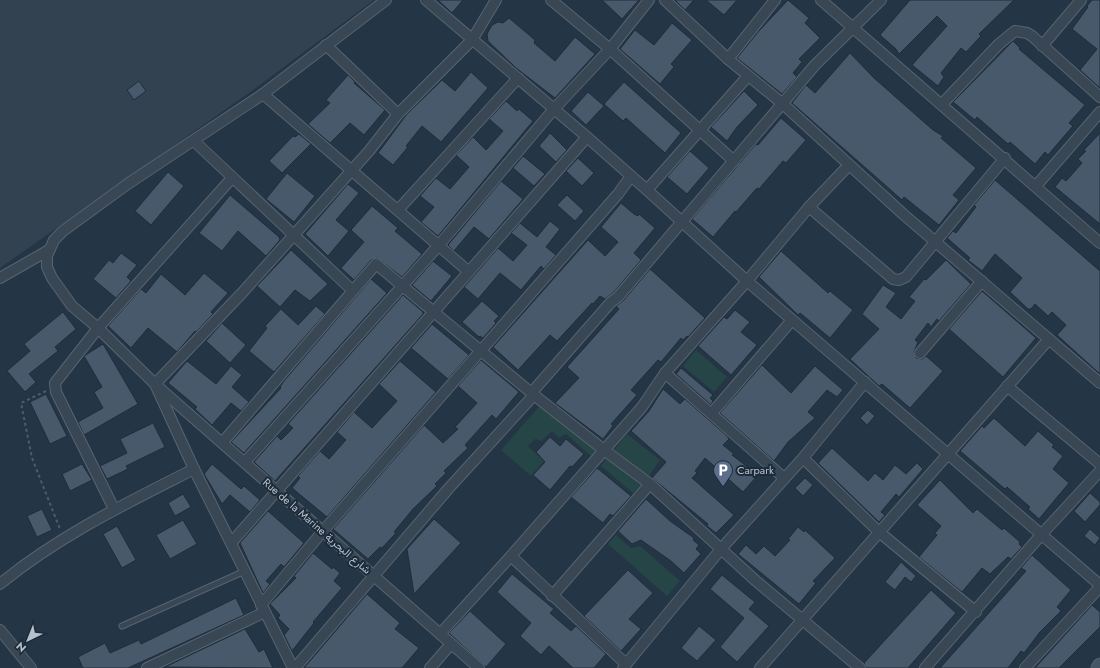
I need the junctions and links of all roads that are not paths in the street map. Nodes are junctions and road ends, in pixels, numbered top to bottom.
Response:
1 (386, 0) edge
2 (426, 0) edge
3 (496, 0) edge
4 (551, 0) edge
5 (649, 0) edge
6 (665, 0) edge
7 (775, 0) edge
8 (821, 0) edge
9 (881, 0) edge
10 (1081, 0) edge
11 (853, 27) junction
12 (472, 40) junction
13 (326, 44) junction
14 (1042, 46) junction
15 (610, 49) junction
16 (728, 59) junction
17 (748, 76) junction
18 (518, 78) junction
19 (263, 94) junction
20 (1100, 97) edge
21 (783, 104) junction
22 (942, 104) junction
23 (554, 109) junction
24 (1100, 112) edge
25 (398, 114) junction
26 (701, 130) junction
27 (587, 137) junction
28 (194, 141) junction
29 (1005, 158) junction
30 (734, 161) junction
31 (849, 164) junction
32 (350, 171) junction
33 (631, 176) junction
34 (232, 178) junction
35 (1036, 186) junction
36 (647, 190) junction
37 (809, 207) junction
38 (398, 210) junction
39 (682, 222) junction
40 (293, 236) junction
41 (934, 241) junction
42 (1100, 243) edge
43 (439, 245) junction
44 (49, 250) junction
45 (468, 271) junction
46 (0, 278) edge
47 (747, 281) junction
48 (982, 281) junction
49 (402, 287) junction
50 (352, 290) junction
51 (434, 311) junction
52 (792, 320) junction
53 (98, 328) junction
54 (1049, 339) junction
55 (480, 350) junction
56 (920, 353) dead end
57 (665, 373) junction
58 (865, 382) junction
59 (1100, 383) edge
60 (155, 384) junction
61 (1007, 386) junction
62 (534, 395) junction
63 (712, 413) junction
64 (222, 443) junction
65 (604, 450) junction
66 (948, 454) junction
67 (803, 458) junction
68 (246, 462) junction
69 (1100, 464) edge
70 (194, 469) junction
71 (1100, 471) edge
72 (784, 478) junction
73 (650, 484) junction
74 (277, 491) junction
75 (114, 509) junction
76 (323, 531) junction
77 (879, 532) junction
78 (1041, 535) junction
79 (232, 542) junction
80 (721, 549) junction
81 (511, 556) junction
82 (245, 571) junction
83 (374, 576) junction
84 (0, 584) edge
85 (1100, 586) edge
86 (552, 596) junction
87 (263, 608) junction
88 (976, 612) junction
89 (802, 619) junction
90 (122, 626) dead end
91 (0, 630) edge
92 (440, 634) junction
93 (452, 644) junction
94 (1100, 665) edge
95 (624, 666) edge
96 (31, 668) edge
97 (147, 668) edge
98 (294, 668) edge
99 (430, 668) edge
100 (479, 668) edge
101 (760, 668) edge
102 (860, 668) edge
103 (925, 668) edge
104 (1025, 668) edge
105 (1098, 668) edge

1 - 13 street
2 - 12 street
3 - 12 street
4 - 15 street
5 - 15 street
6 - 16 street
7 - 16 street
8 - 11 street
9 - 11 street
10 - 14 street
11 - 21 street
11 - 22 street
12 - 18 street
12 - 25 street
13 - 19 street
13 - 25 street
14 - 20 street
14 - 22 street
15 - 23 street
15 - 26 street
16 - 17 street
17 - 21 street
17 - 26 street
18 - 23 street
18 - 38 street
19 - 28 street
19 - 32 street
21 - 30 street
21 - 31 street
22 - 29 street
23 - 27 street
23 - 43 street
24 - 35 street
25 - 32 street
26 - 30 street
26 - 36 street
27 - 33 street
27 - 45 street
28 - 34 street
28 - 44 street
29 - 35 street
29 - 41 street
30 - 39 street
31 - 37 street
31 - 41 street
32 - 38 street
32 - 40 street
33 - 36 street
33 - 55 street
34 - 40 street
34 - 53 street
35 - 42 street
36 - 39 street
37 - 41 street
37 - 47 street
38 - 43 street
39 - 47 street
39 - 62 street
40 - 50 street
40 - 60 street
41 - 48 street
43 - 45 street
43 - 49 street
44 - 46 street
44 - 53 street, Rue de la Marine شارع البحرية
45 - 51 street
47 - 52 street
47 - 57 street
48 - 54 street
48 - 56 street
49 - 50 street
49 - 51 street
49 - 68 street
50 - 64 street
51 - 55 street
51 - 74 street
52 - 58 street
52 - 63 street
53 - 60 street, Rue de la Marine شارع البحرية
53 - 75 street
54 - 59 street
54 - 61 street
55 - 62 street
55 - 76 street
57 - 63 street
57 - 65 street
58 - 66 street
58 - 67 street
60 - 64 street, Rue de la Marine شارع البحرية
60 - 70 street
61 - 66 street
61 - 69 street
62 - 65 street
62 - 83 street
63 - 72 street
64 - 68 street, Rue de la Marine شارع البحرية
65 - 73 street
65 - 81 street
66 - 77 street
66 - 78 street
67 - 72 street
67 - 77 street
68 - 74 street, Rue de la Marine شارع البحرية
70 - 75 street
70 - 79 street
71 - 78 street
72 - 80 street
73 - 80 street
73 - 86 street
74 - 76 street, Rue de la Marine شارع البحرية
74 - 79 street
75 - 84 street
76 - 83 street, Rue de la Marine شارع البحرية
76 - 87 street
77 - 88 street
77 - 89 street
78 - 85 street
78 - 88 street
79 - 82 street
80 - 89 street
80 - 95 street
81 - 86 street
81 - 92 street
82 - 87 street
82 - 90 lane
83 - 92 street, Rue de la Marine شارع البحرية
83 - 98 street
85 - 104 street
86 - 95 street
87 - 97 street
87 - 98 street
88 - 103 street
89 - 101 street
89 - 102 street
91 - 96 street
92 - 93 street, Rue de la Marine شارع البحرية
93 - 99 street
93 - 100 street, Rue de la Marine شارع البحرية
94 - 105 street

